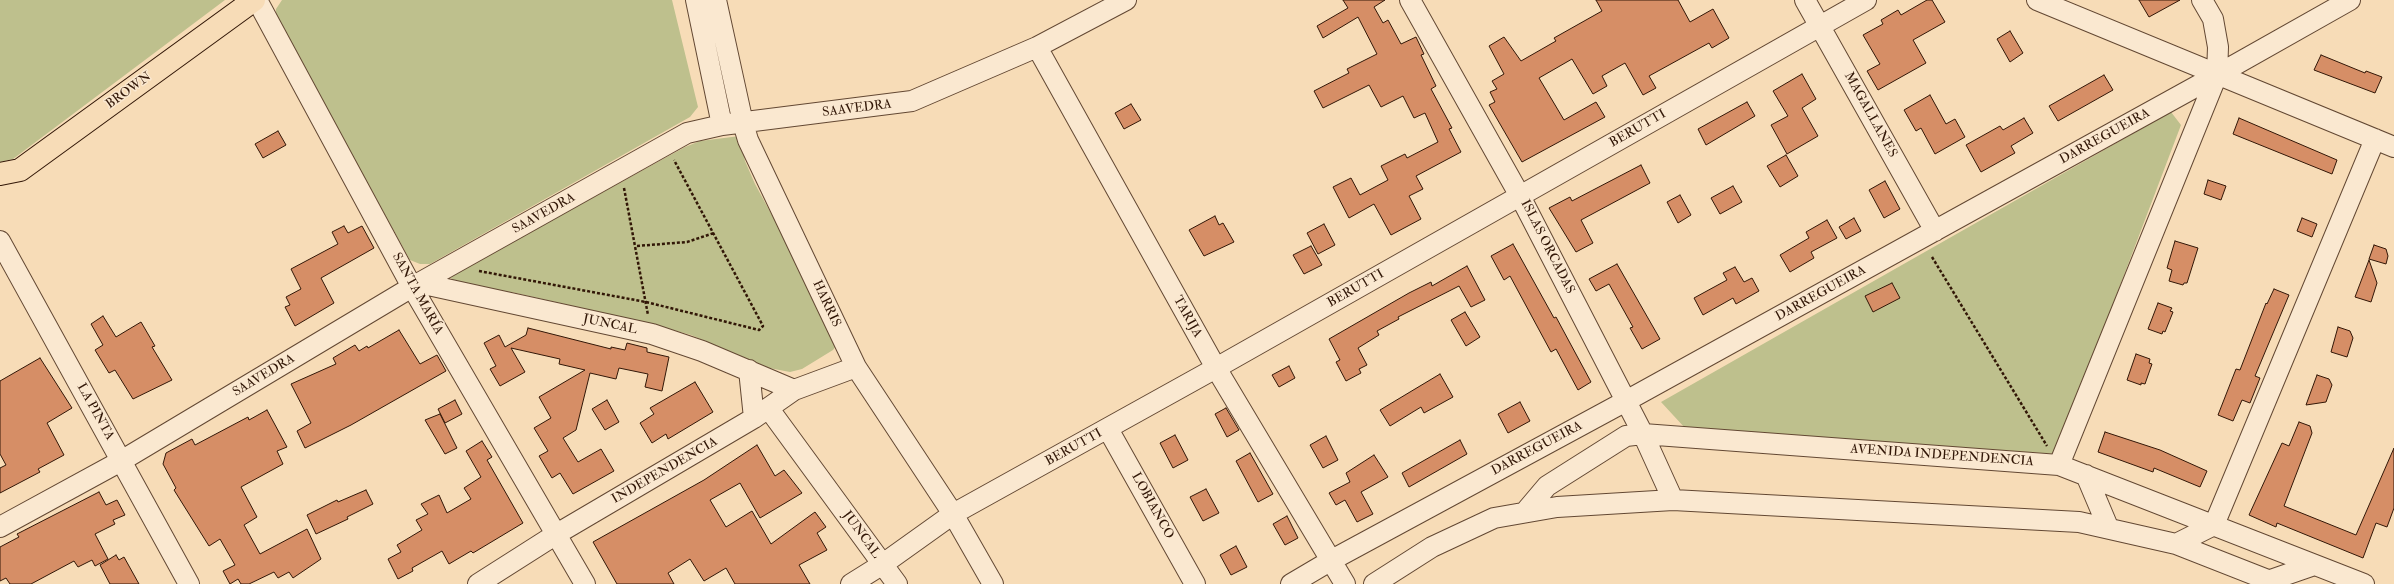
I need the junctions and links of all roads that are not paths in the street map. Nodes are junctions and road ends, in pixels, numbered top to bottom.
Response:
1 (239, 0) edge
2 (254, 0) edge
3 (257, 0) edge
4 (696, 0) edge
5 (716, 0) edge
6 (1126, 0) edge
7 (1410, 0) edge
8 (1805, 0) edge
9 (1866, 0) edge
10 (2037, 0) edge
11 (2202, 0) edge
12 (2350, 0) edge
13 (228, 19) junction
14 (1820, 26) junction
15 (1037, 47) junction
16 (2217, 75) junction
17 (742, 123) junction
18 (722, 125) junction
19 (2375, 139) junction
20 (2394, 147) edge
21 (10, 172) edge
22 (0, 188) edge
23 (1520, 196) junction
24 (1935, 231) junction
25 (0, 240) edge
26 (415, 285) junction
27 (856, 367) junction
28 (1216, 368) junction
29 (749, 370) junction
30 (794, 390) junction
31 (1626, 401) junction
32 (761, 414) junction
33 (1108, 429) junction
34 (1643, 434) junction
35 (121, 461) junction
36 (2059, 465) junction
37 (2086, 475) junction
38 (1673, 500) junction
39 (1525, 512) junction
40 (953, 514) junction
41 (2214, 525) junction
42 (0, 527) edge
43 (2108, 528) junction
44 (555, 535) junction
45 (2176, 544) junction
46 (1330, 561) junction
47 (883, 564) junction
48 (2314, 564) junction
49 (2275, 582) edge
50 (189, 584) edge
51 (478, 584) edge
52 (585, 584) edge
53 (850, 584) edge
54 (897, 584) edge
55 (993, 584) edge
56 (1195, 584) edge
57 (1291, 584) edge
58 (1345, 584) edge
59 (1374, 584) edge
60 (2364, 584) edge

1 - 13 main road
2 - 13 main road, BROWN
3 - 26 street, SANTA MARÍA
4 - 18 street
5 - 17 street, HARRIS
6 - 15 street, SAAVEDRA
7 - 23 street, ISLAS ORCADAS
8 - 14 street, MAGALLANES
9 - 14 street, BERUTTI
10 - 16 street
11 - 16 street
12 - 16 street, DARREGUEIRA
13 - 21 main road, BROWN
14 - 23 street, BERUTTI
14 - 24 street, MAGALLANES
15 - 17 street, SAAVEDRA
15 - 28 street, TARIJA
16 - 19 street
16 - 24 street, DARREGUEIRA
16 - 36 street
17 - 18 street, SAAVEDRA
17 - 27 street, HARRIS
18 - 26 street, SAAVEDRA
19 - 20 street
19 - 41 street
21 - 22 street
23 - 28 street, BERUTTI
23 - 31 street, ISLAS ORCADAS
24 - 31 street, DARREGUEIRA
25 - 35 street, LA PINTA
26 - 29 street, JUNCAL
26 - 35 street, SAAVEDRA
26 - 44 street, SANTA MARÍA
27 - 30 street, INDEPENDENCIA
27 - 40 street, HARRIS
28 - 33 street, BERUTTI
28 - 46 street, TARIJA
29 - 30 street, JUNCAL
29 - 32 street
30 - 32 street, INDEPENDENCIA
31 - 34 street, ISLAS ORCADAS
31 - 46 street, DARREGUEIRA
32 - 44 street, INDEPENDENCIA
32 - 47 street, JUNCAL
33 - 40 street, BERUTTI
33 - 56 street, LOBIANCO
34 - 36 street, AVENIDA INDEPENDENCIA
34 - 38 street, ISLAS ORCADAS
34 - 39 street, AVENIDA INDEPENDENCIA
35 - 42 street, SAAVEDRA
35 - 50 street, LA PINTA
36 - 37 street, AVENIDA INDEPENDENCIA
37 - 41 street, AVENIDA INDEPENDENCIA
37 - 43 street
38 - 39 street
38 - 43 street
39 - 59 street
40 - 47 street, BERUTTI
40 - 55 street, HARRIS
41 - 45 street
41 - 48 street, AVENIDA INDEPENDENCIA
43 - 45 street
44 - 51 street, INDEPENDENCIA
44 - 52 street, SANTA MARÍA
45 - 49 street
46 - 57 street, DARREGUEIRA
46 - 58 street, TARIJA
47 - 53 street, BERUTTI
47 - 54 street, JUNCAL
48 - 49 street
48 - 60 street, AVENIDA INDEPENDENCIA

